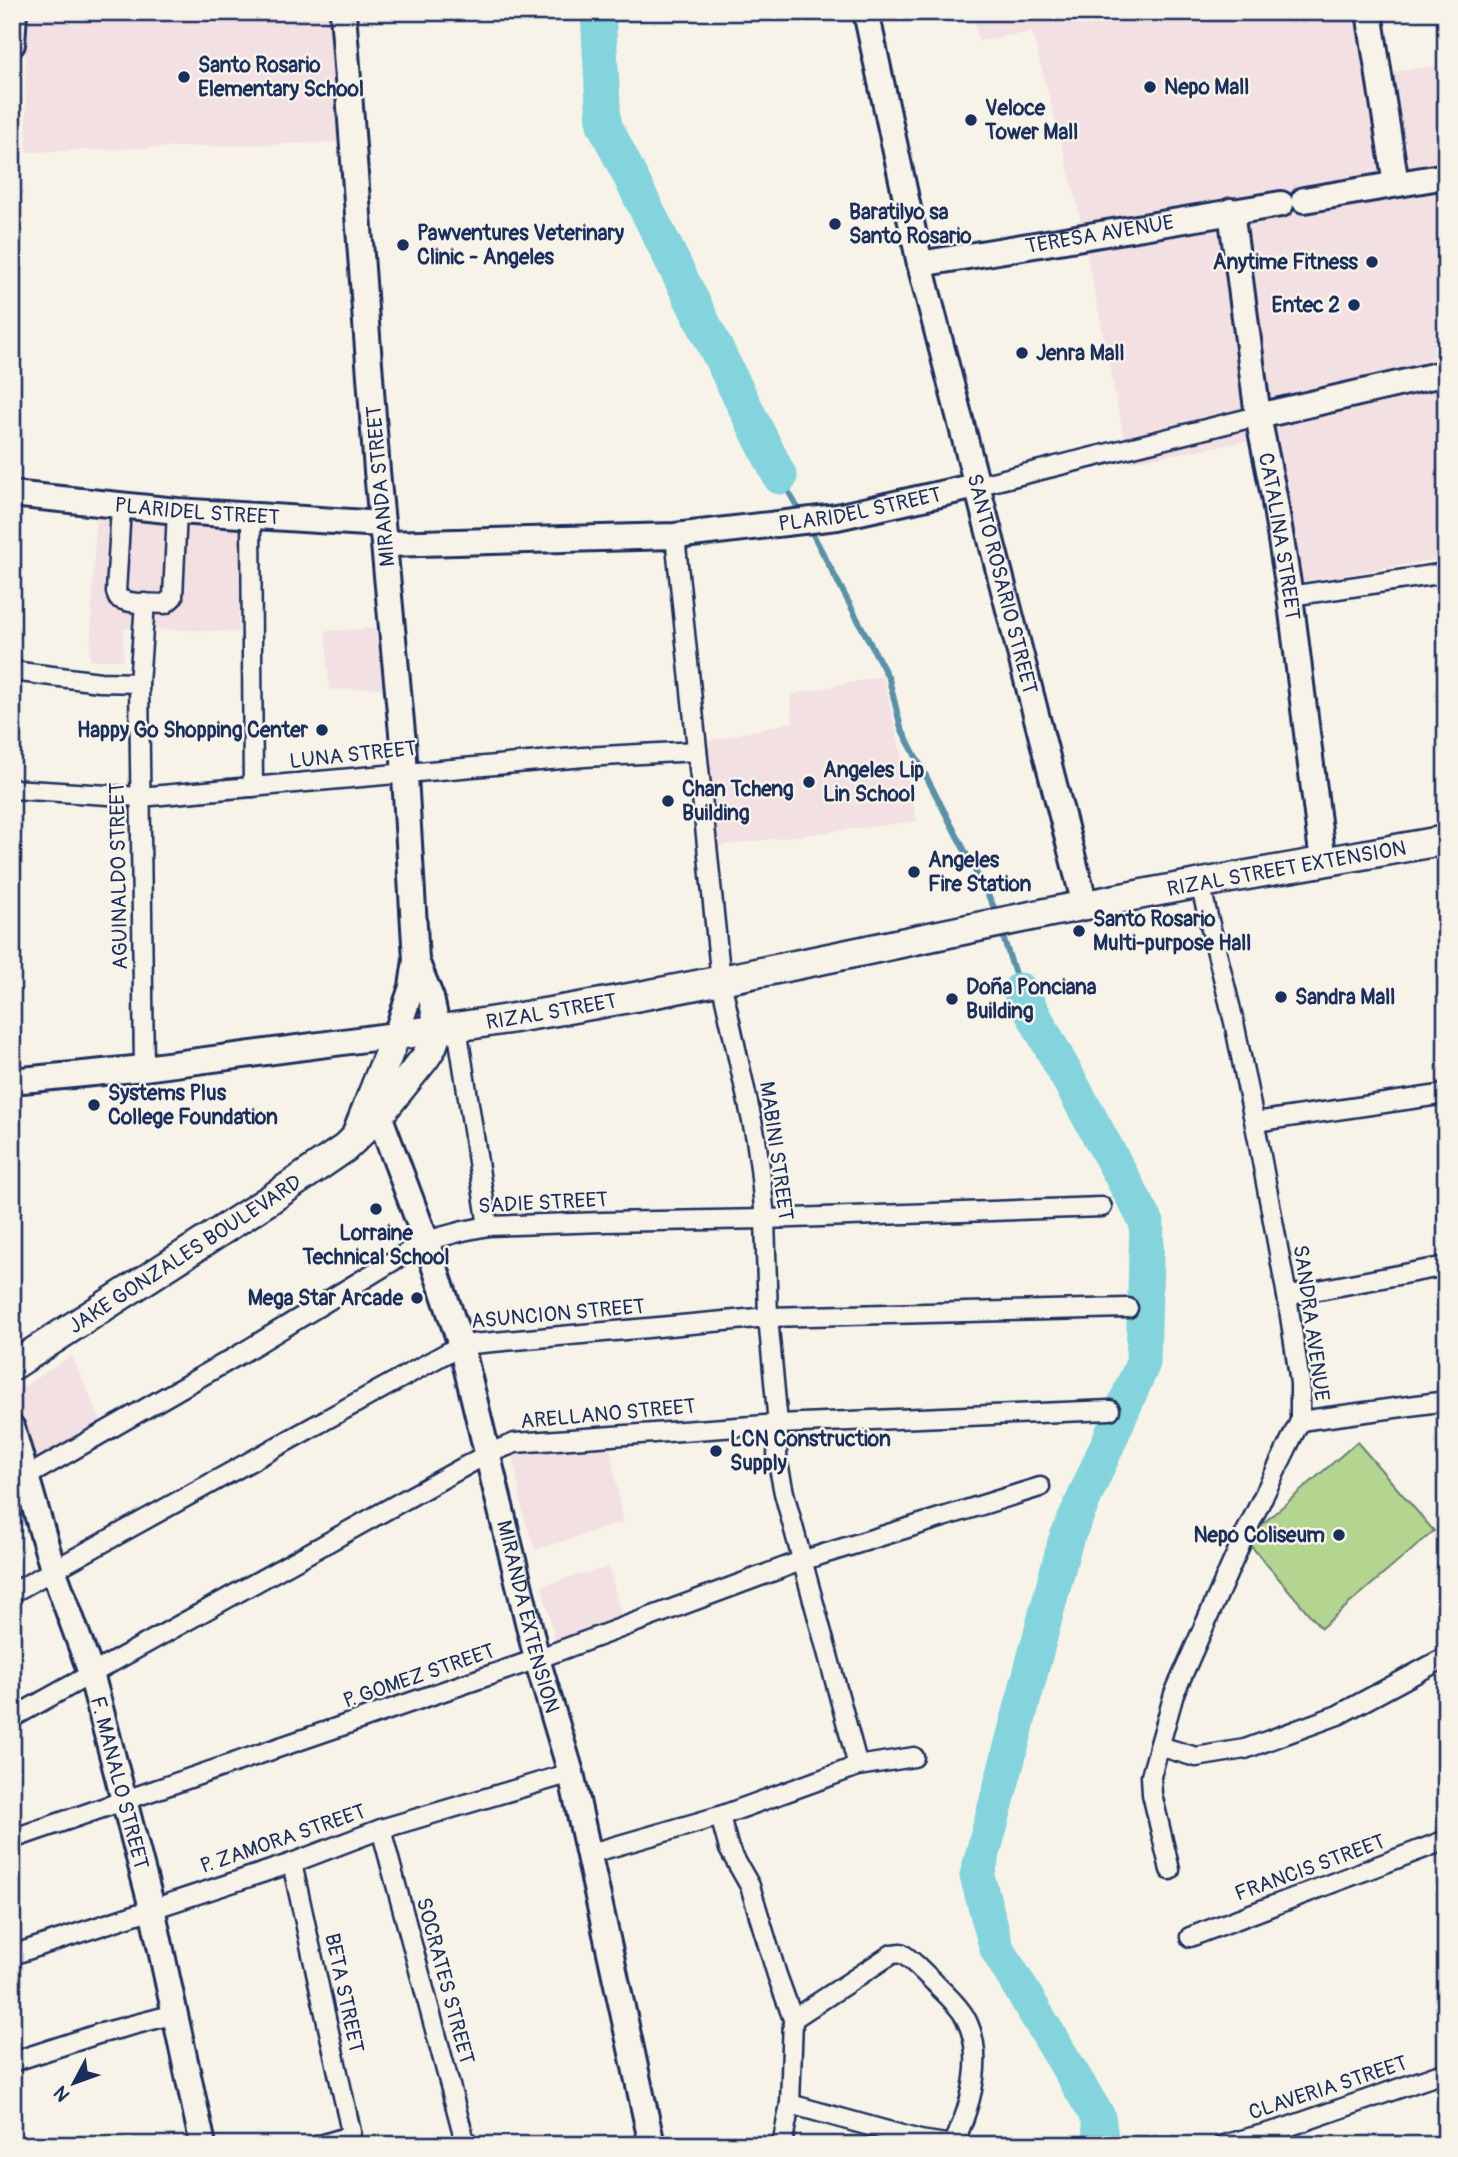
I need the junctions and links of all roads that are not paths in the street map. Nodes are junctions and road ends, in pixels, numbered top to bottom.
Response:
1 (14, 12) edge
2 (343, 12) edge
3 (866, 12) edge
4 (1369, 12) edge
5 (12, 44) edge
6 (1446, 176) edge
7 (1396, 184) junction
8 (1231, 211) junction
9 (920, 264) junction
10 (1446, 373) edge
11 (1258, 416) junction
12 (976, 486) junction
13 (12, 494) edge
14 (121, 507) junction
15 (177, 511) junction
16 (251, 516) junction
17 (384, 534) junction
18 (675, 536) junction
19 (1446, 573) edge
20 (1290, 596) junction
21 (145, 603) junction
22 (12, 671) edge
23 (139, 682) junction
24 (697, 751) junction
25 (404, 772) junction
26 (253, 787) junction
27 (12, 789) edge
28 (140, 797) junction
29 (1446, 840) edge
30 (1323, 862) junction
31 (1200, 884) junction
32 (1085, 905) junction
33 (416, 960) junction
34 (721, 981) junction
35 (447, 1028) junction
36 (396, 1035) junction
37 (144, 1068) junction
38 (12, 1081) edge
39 (1446, 1094) edge
40 (376, 1105) junction
41 (1255, 1122) junction
42 (1102, 1207) dead end
43 (765, 1219) junction
44 (488, 1226) junction
45 (426, 1241) junction
46 (1446, 1266) edge
47 (1287, 1296) junction
48 (1128, 1308) dead end
49 (768, 1317) junction
50 (461, 1345) junction
51 (12, 1366) edge
52 (1446, 1401) edge
53 (1110, 1410) dead end
54 (1300, 1421) junction
55 (778, 1424) junction
56 (12, 1428) edge
57 (487, 1454) junction
58 (19, 1481) edge
59 (1040, 1487) dead end
60 (802, 1561) junction
61 (53, 1569) junction
62 (12, 1592) edge
63 (1446, 1657) edge
64 (537, 1659) junction
65 (91, 1673) junction
66 (12, 1717) edge
67 (1159, 1746) junction
68 (914, 1757) dead end
69 (858, 1766) junction
70 (572, 1773) junction
71 (123, 1802) junction
72 (720, 1816) junction
73 (381, 1829) junction
74 (12, 1839) edge
75 (1446, 1840) edge
76 (588, 1854) junction
77 (292, 1863) junction
78 (1171, 1870) dead end
79 (152, 1908) junction
80 (1190, 1937) dead end
81 (12, 1955) edge
82 (174, 2014) junction
83 (793, 2019) junction
84 (12, 2062) edge
85 (1446, 2072) edge
86 (790, 2104) junction
87 (203, 2145) edge
88 (320, 2145) edge
89 (466, 2145) edge
90 (652, 2145) edge
91 (782, 2145) edge
92 (953, 2145) edge
93 (1223, 2145) edge

1 - 5 street
2 - 17 street, MIRANDA STREET
3 - 9 street, SANTO ROSARIO STREET
4 - 7 street
6 - 7 street, TERESA AVENUE
7 - 8 street, TERESA AVENUE
8 - 9 street, TERESA AVENUE
8 - 11 street, CATALINA STREET
9 - 12 street, SANTO ROSARIO STREET
10 - 11 street, PLARIDEL STREET
11 - 12 street, PLARIDEL STREET
11 - 20 street, CATALINA STREET
12 - 18 street, PLARIDEL STREET
12 - 32 street, SANTO ROSARIO STREET
13 - 14 street, PLARIDEL STREET
14 - 15 street, PLARIDEL STREET
14 - 21 street
15 - 16 street, PLARIDEL STREET
15 - 21 street
16 - 17 street, PLARIDEL STREET
16 - 26 street
17 - 18 street, PLARIDEL STREET
17 - 25 street, MIRANDA STREET
18 - 24 street, MABINI STREET
19 - 20 street
20 - 30 street, CATALINA STREET
21 - 23 street, AGUINALDO STREET
22 - 23 street
23 - 28 street, AGUINALDO STREET
24 - 25 street, LUNA STREET
24 - 34 street, MABINI STREET
25 - 26 street, LUNA STREET
25 - 33 street, MIRANDA STREET
26 - 28 street, LUNA STREET
27 - 28 street, LUNA STREET
28 - 37 street, AGUINALDO STREET
29 - 30 main road, RIZAL STREET EXTENSION
30 - 31 main road, RIZAL STREET EXTENSION
31 - 32 main road, RIZAL STREET EXTENSION
31 - 41 street, SANDRA AVENUE
32 - 34 main road, RIZAL STREET
33 - 35 street, MIRANDA STREET
33 - 36 street, MIRANDA STREET
34 - 35 main road, RIZAL STREET
34 - 43 street, MABINI STREET
35 - 36 main road, RIZAL STREET
35 - 40 main road, JAKE GONZALES BOULEVARD
35 - 44 street
36 - 37 street, RIZAL STREET
36 - 40 main road, JAKE GONZALES BOULEVARD
37 - 38 street, RIZAL STREET
39 - 41 street
40 - 45 street, MIRANDA EXTENSION
40 - 51 main road, JAKE GONZALES BOULEVARD
41 - 47 street, SANDRA AVENUE
42 - 43 street, SADIE STREET
43 - 44 street, SADIE STREET
43 - 49 street, MABINI STREET
44 - 45 street, SADIE STREET
45 - 50 street, MIRANDA EXTENSION
45 - 58 street, SADIE STREET
46 - 47 street
47 - 54 street, SANDRA AVENUE
48 - 49 street, ASUNCION STREET
49 - 50 street, ASUNCION STREET
49 - 55 street, MABINI STREET
50 - 57 street, MIRANDA EXTENSION
50 - 61 street, ASUNCION STREET
52 - 54 street
53 - 55 street, ARELLANO STREET
54 - 67 street, SANDRA AVENUE
55 - 57 street, ARELLANO STREET
55 - 60 street, MABINI STREET
56 - 58 street, F. MANALO STREET
57 - 64 street, MIRANDA EXTENSION
57 - 65 street, ARELLANO STREET
58 - 61 street, F. MANALO STREET
59 - 60 street, P. GOMEZ STREET
60 - 64 street, P. GOMEZ STREET
60 - 69 street, MABINI STREET
61 - 62 street, ASUNCION STREET
61 - 65 street, F. MANALO STREET
63 - 67 street
64 - 70 street, MIRANDA EXTENSION
64 - 71 street, P. GOMEZ STREET
65 - 66 street, ARELLANO STREET
65 - 71 street, F. MANALO STREET
67 - 78 street, SANDRA AVENUE
68 - 69 street
69 - 72 street
70 - 73 street, P. ZAMORA STREET
70 - 76 street, MIRANDA EXTENSION
71 - 74 street, P. GOMEZ STREET
71 - 79 street, F. MANALO STREET
72 - 76 street
72 - 83 street
73 - 77 street, P. ZAMORA STREET
73 - 89 street, SOCRATES STREET
75 - 80 street, FRANCIS STREET
76 - 90 street, MIRANDA EXTENSION
77 - 79 street, P. ZAMORA STREET
77 - 88 street, BETA STREET
79 - 81 street, P. ZAMORA STREET
79 - 82 street, F. MANALO STREET
82 - 84 street
82 - 87 street, F. MANALO STREET
83 - 86 street
83 - 92 street
85 - 93 street, CLAVERIA STREET
86 - 91 street
86 - 92 street

